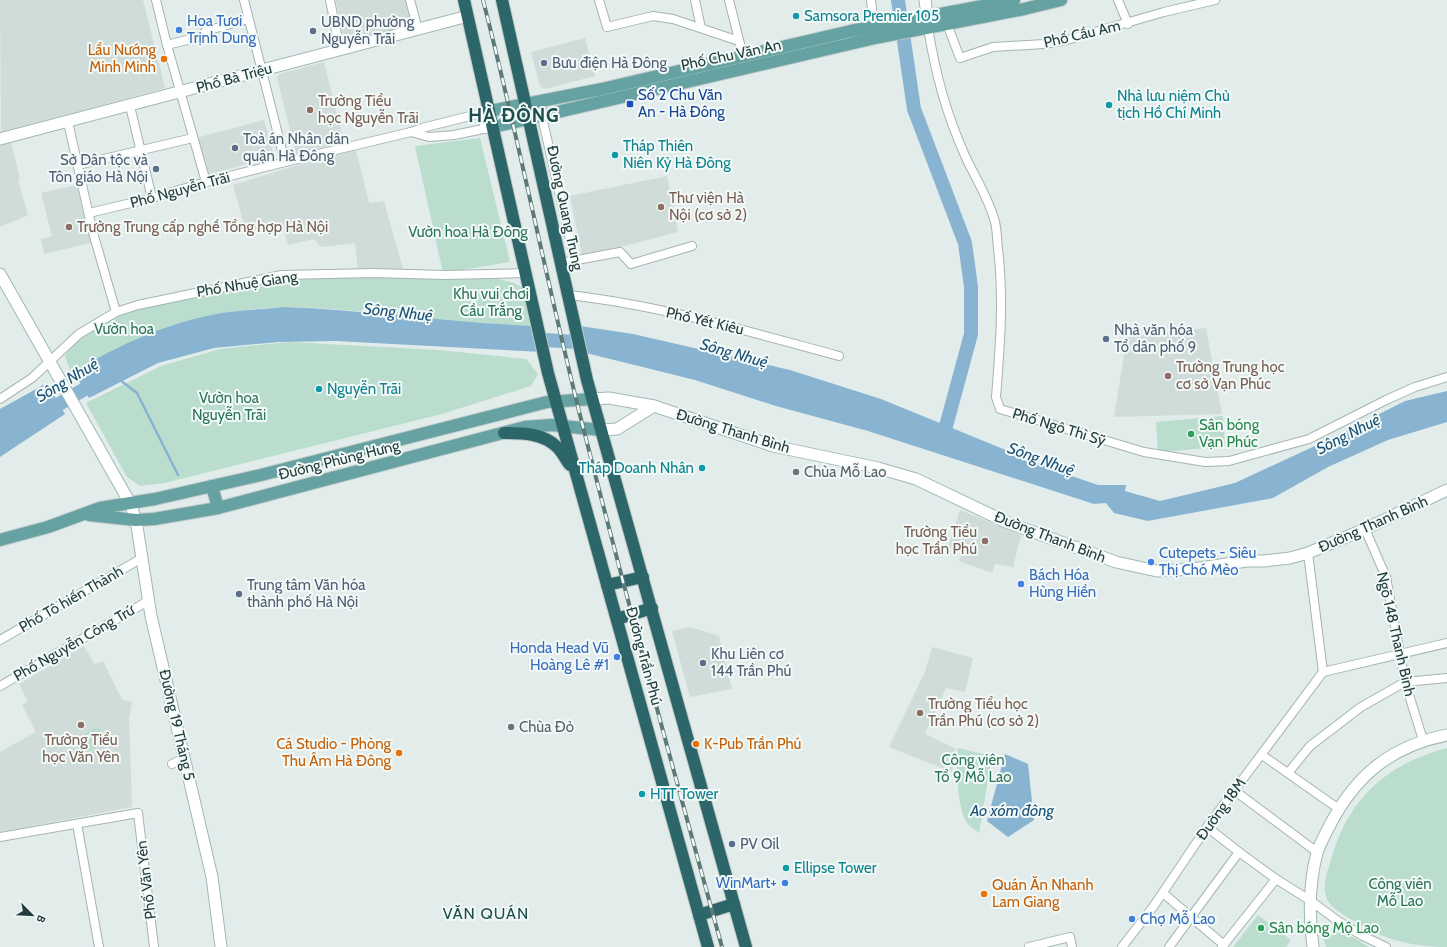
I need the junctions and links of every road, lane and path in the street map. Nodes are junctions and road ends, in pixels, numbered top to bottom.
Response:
1 (156, 0) edge
2 (244, 0) edge
3 (330, 0) edge
4 (410, 0) edge
5 (464, 0) edge
6 (502, 0) edge
7 (599, 0) edge
8 (695, 0) edge
9 (729, 0) edge
10 (871, 0) edge
11 (925, 0) edge
12 (1014, 0) edge
13 (1061, 0) edge
14 (1118, 0) edge
15 (1215, 0) edge
16 (1001, 8) junction
17 (468, 16) junction
18 (924, 16) junction
19 (248, 19) junction
20 (1127, 22) junction
21 (947, 24) junction
22 (876, 25) junction
23 (702, 28) junction
24 (925, 28) junction
25 (418, 30) junction
26 (825, 36) junction
27 (878, 38) junction
28 (739, 41) junction
29 (167, 45) junction
30 (340, 50) junction
31 (828, 50) junction
32 (743, 56) junction
33 (261, 71) junction
34 (688, 75) junction
35 (180, 92) junction
36 (539, 102) junction
37 (526, 105) junction
38 (130, 106) junction
39 (486, 112) junction
40 (542, 116) junction
41 (529, 120) junction
42 (68, 122) junction
43 (489, 128) junction
44 (411, 132) junction
45 (192, 138) junction
46 (0, 139) edge
47 (141, 149) junction
48 (285, 162) junction
49 (78, 165) junction
50 (206, 182) junction
51 (152, 198) junction
52 (89, 213) junction
53 (692, 246) dead end
54 (575, 261) junction
55 (561, 263) junction
56 (526, 273) junction
57 (0, 274) edge
58 (569, 300) junction
59 (116, 312) junction
60 (839, 356) dead end
61 (49, 361) junction
62 (1446, 376) edge
63 (587, 380) joint
64 (0, 399) edge
65 (592, 399) junction
66 (556, 402) junction
67 (654, 406) junction
68 (563, 426) junction
69 (601, 430) junction
70 (504, 433) junction
71 (295, 466) junction
72 (576, 472) junction
73 (212, 486) junction
74 (300, 486) junction
75 (1447, 490) edge
76 (130, 503) junction
77 (218, 508) junction
78 (84, 515) junction
79 (136, 520) junction
80 (1365, 529) junction
81 (0, 540) edge
82 (1308, 552) junction
83 (142, 558) junction
84 (643, 577) junction
85 (608, 585) junction
86 (148, 600) junction
87 (652, 608) junction
88 (617, 619) junction
89 (0, 640) edge
90 (1447, 643) edge
91 (1401, 653) junction
92 (1323, 672) junction
93 (1447, 678) edge
94 (1405, 682) junction
95 (0, 686) edge
96 (1447, 735) edge
97 (1423, 740) junction
98 (1262, 754) junction
99 (184, 758) junction
100 (172, 764) dead end
101 (1288, 773) junction
102 (1235, 790) junction
103 (1339, 809) junction
104 (77, 824) junction
105 (1207, 827) junction
106 (0, 837) edge
107 (1239, 852) junction
108 (1317, 852) junction
109 (1276, 879) junction
110 (1163, 893) junction
111 (1311, 901) junction
112 (734, 904) junction
113 (699, 915) junction
114 (1191, 916) junction
115 (218, 946) edge
116 (1223, 946) edge
117 (99, 947) edge
118 (154, 947) edge
119 (708, 947) edge
120 (746, 947) edge
121 (1029, 947) edge
122 (1072, 947) edge
123 (1122, 947) edge
124 (1168, 947) edge
125 (1313, 947) edge
126 (1386, 947) edge

1 - 29 street
2 - 19 street
3 - 30 street
4 - 25 street
5 - 17 highway
6 - 37 highway, Đường Quang Trung
7 - 23 street
8 - 23 street
9 - 28 street
10 - 22 street
11 - 18 street
12 - 16 main road
13 - 16 main road
14 - 20 street
15 - 20 street, Phố Cầu Am
16 - 18 main road, Phố Chu Văn An
16 - 21 main road, Phố Chu Văn An
17 - 25 street, Phố Bà Triệu
17 - 39 highway
18 - 22 main road, Phố Chu Văn An
19 - 29 street
19 - 33 street
20 - 21 street, Phố Cầu Am
21 - 24 main road, Phố Chu Văn An
22 - 26 main road, Phố Chu Văn An
22 - 27 main road
23 - 28 street
24 - 27 main road, Phố Chu Văn An
24 - 62 street, Phố Ngô Thì Sỹ
25 - 30 street, Phố Bà Triệu
26 - 31 main road
26 - 32 main road, Phố Chu Văn An
27 - 31 main road, Phố Chu Văn An
28 - 32 street
29 - 35 street
30 - 33 street, Phố Bà Triệu
31 - 34 main road, Phố Chu Văn An
32 - 34 main road, Phố Chu Văn An
33 - 35 street, Phố Bà Triệu
33 - 48 street
34 - 36 main road, Phố Chu Văn An
34 - 40 main road, Phố Chu Văn An
35 - 38 street, Phố Bà Triệu
35 - 45 street
36 - 37 main road, Phố Chu Văn An
36 - 40 main road
37 - 39 main road, Phố Chu Văn An
37 - 41 highway, Đường Quang Trung
38 - 42 street, Phố Bà Triệu
38 - 47 street
39 - 43 highway
39 - 44 street, Phố Nguyễn Trãi
40 - 41 main road, Phố Chu Văn An
40 - 54 street
41 - 43 main road, Phố Chu Văn An
41 - 55 highway, Đường Quang Trung
42 - 46 street, Phố Bà Triệu
42 - 49 street
43 - 44 street, Phố Nguyễn Trãi
43 - 56 highway
44 - 48 street, Phố Nguyễn Trãi
45 - 47 street
45 - 50 street
47 - 49 street
47 - 51 street
48 - 50 street, Phố Nguyễn Trãi
49 - 52 street
50 - 51 street, Phố Nguyễn Trãi
51 - 52 street, Phố Nguyễn Trãi
52 - 59 street
53 - 54 street
54 - 55 street
55 - 58 highway, Đường Quang Trung
56 - 59 street, Phố Nhuệ Giang
56 - 66 highway, Đường Trần Phú
57 - 61 street, Đường 19 Tháng 5
58 - 60 street, Phố Yết Kiêu
58 - 63 highway, Đường Quang Trung
59 - 61 street, Phố Nhuệ Giang
61 - 64 street, Phố Nhuệ Giang
61 - 76 street, Đường 19 Tháng 5
63 - 65 highway, Đường Trần Phú
65 - 66 main road, Đường Phùng Hưng
65 - 67 street, Đường Thanh Bình
65 - 69 highway, Đường Trần Phú
66 - 68 highway, Đường Trần Phú
66 - 71 main road, Đường Phùng Hưng
67 - 69 street
67 - 82 street, Đường Thanh Bình
68 - 69 main road, Đường Phùng Hưng
68 - 70 main road, Đường Phùng Hưng
68 - 72 highway, Đường Trần Phú
69 - 84 highway, Đường Trần Phú
70 - 72 highway
70 - 74 main road, Đường Phùng Hưng
71 - 73 main road, Đường Phùng Hưng
71 - 74 main road
72 - 85 highway, Đường Trần Phú
73 - 76 main road, Đường Phùng Hưng
73 - 77 main road
74 - 77 main road, Đường Phùng Hưng
75 - 80 street, Đường Thanh Bình
76 - 78 main road, Đường Phùng Hưng
76 - 79 street, Đường 19 Tháng 5
77 - 79 main road, Đường Phùng Hưng
78 - 79 main road, Đường Phùng Hưng
78 - 81 main road, Đường Phùng Hưng
79 - 83 street, Đường 19 Tháng 5
80 - 82 street, Đường Thanh Bình
80 - 91 street, Ngõ 148 Thanh Bình
82 - 92 street
83 - 86 street, Đường 19 Tháng 5
83 - 89 street, Phố Tô hiến Thành
84 - 85 highway
84 - 87 highway, Đường Trần Phú
85 - 88 highway, Đường Trần Phú
86 - 95 street, Phố Nguyễn Công Trứ
86 - 99 street, Đường 19 Tháng 5
87 - 88 highway
87 - 112 highway, Đường Trần Phú
88 - 113 highway, Đường Trần Phú
90 - 91 street
91 - 92 street
91 - 94 street, Ngõ 148 Thanh Bình
92 - 98 street, Đường 18M
93 - 94 street
94 - 97 street, Ngõ 148 Thanh Bình
94 - 101 street
96 - 97 street
97 - 103 street
98 - 101 street
98 - 102 street, Đường 18M
99 - 100 street
99 - 115 street, Đường 19 Tháng 5
101 - 103 street
102 - 105 street, Đường 18M
102 - 108 street
103 - 108 street
104 - 106 street
104 - 117 street
104 - 118 street, Phố Văn Yên
105 - 107 street
105 - 110 street, Đường 18M
107 - 109 street
107 - 114 street
108 - 111 street
109 - 111 street
109 - 116 street
110 - 114 street
110 - 123 street, Đường 18M
111 - 125 street
111 - 126 street
112 - 113 highway
112 - 120 highway, Đường Trần Phú
113 - 119 highway, Đường Trần Phú
114 - 116 street
114 - 124 street
121 - 122 street

